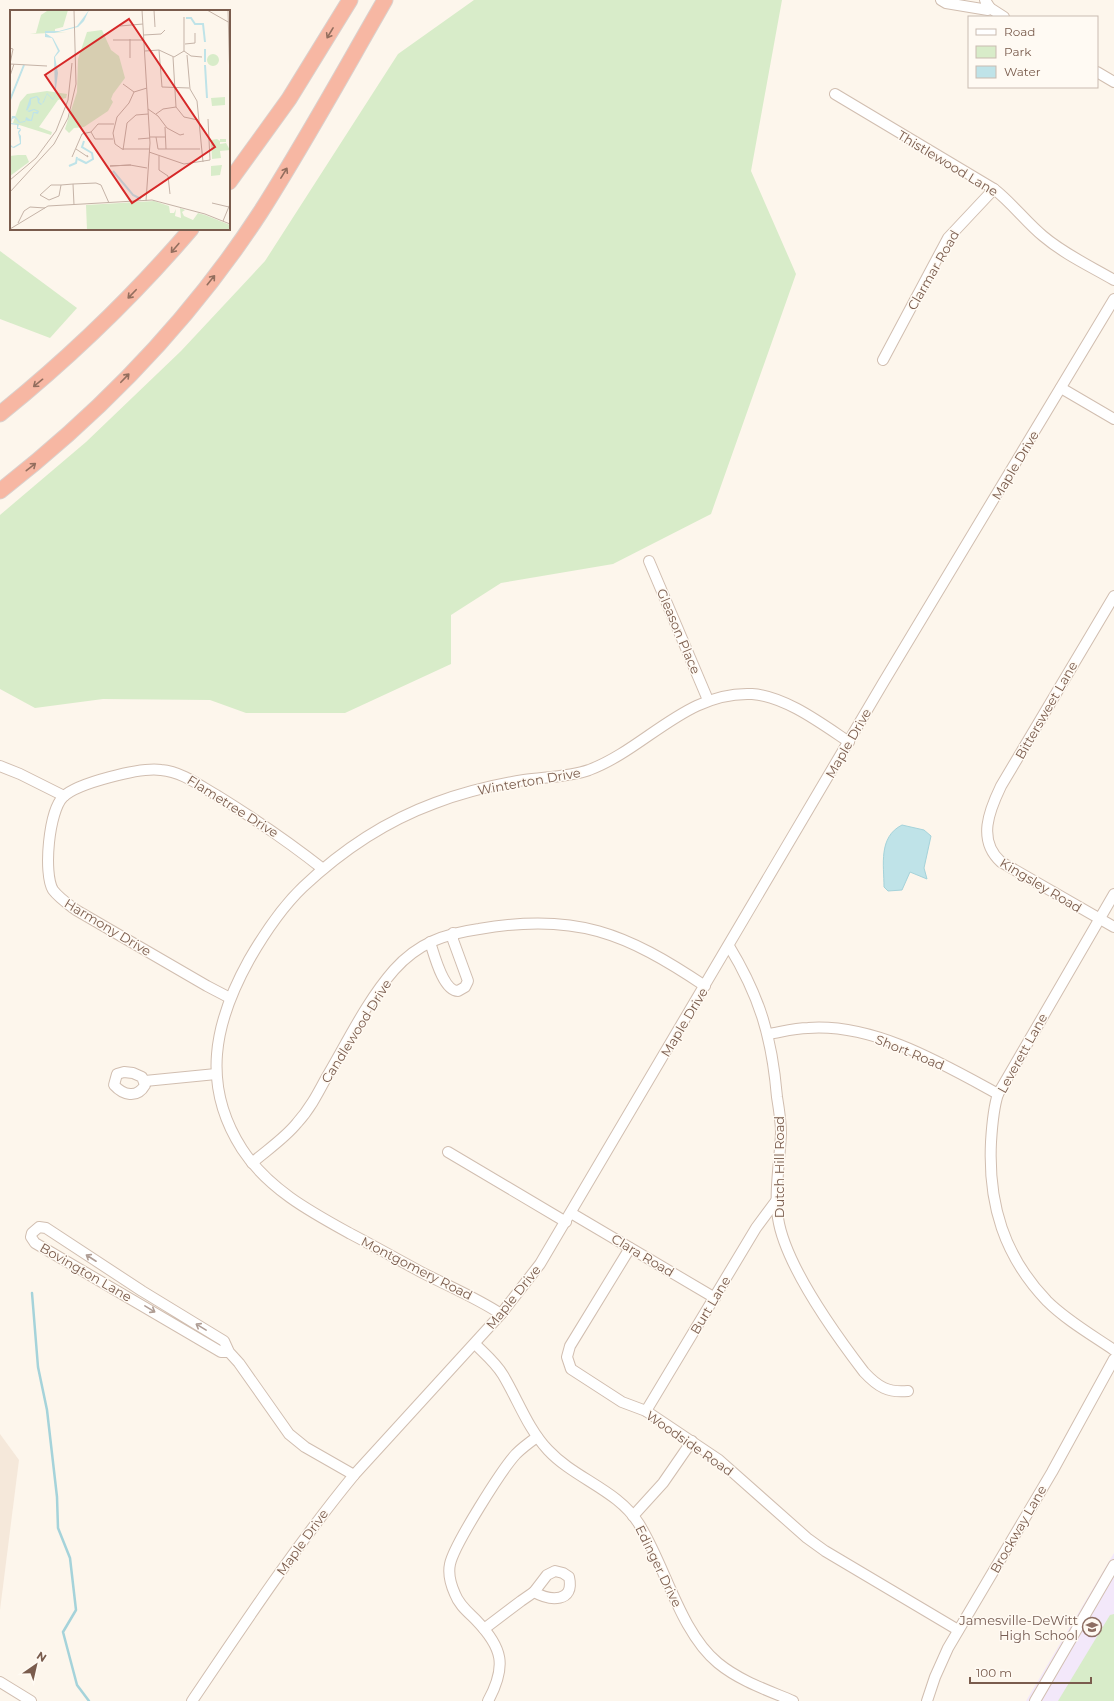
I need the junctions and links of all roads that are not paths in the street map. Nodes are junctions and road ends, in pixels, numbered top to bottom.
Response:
1 (350, 0) edge
2 (385, 0) edge
3 (941, 0) edge
4 (987, 4) edge
5 (1003, 16) edge
6 (1098, 73) edge
7 (1114, 82) edge
8 (835, 94) dead end
9 (230, 181) edge
10 (994, 189) junction
11 (190, 230) edge
12 (1114, 280) edge
13 (1114, 299) edge
14 (883, 360) dead end
15 (1061, 388) junction
16 (0, 414) edge
17 (1114, 419) edge
18 (0, 491) edge
19 (649, 561) dead end
20 (1114, 596) edge
21 (708, 700) junction
22 (849, 742) junction
23 (0, 766) edge
24 (64, 796) junction
25 (987, 828) joint
26 (323, 869) junction
27 (1114, 894) edge
28 (1099, 919) junction
29 (1114, 927) edge
30 (453, 933) junction
31 (430, 942) junction
32 (729, 946) junction
33 (705, 986) junction
34 (230, 998) junction
35 (769, 1034) junction
36 (216, 1074) junction
37 (145, 1081) dead end
38 (998, 1094) junction
39 (448, 1152) dead end
40 (252, 1163) junction
41 (776, 1201) junction
42 (569, 1217) junction
43 (332, 1224) joint
44 (630, 1248) junction
45 (715, 1298) junction
46 (170, 1308) junction
47 (501, 1314) junction
48 (164, 1317) junction
49 (475, 1344) junction
50 (1114, 1350) edge
51 (229, 1352) junction
52 (1114, 1359) edge
53 (908, 1390) dead end
54 (646, 1412) junction
55 (537, 1437) junction
56 (692, 1441) junction
57 (354, 1475) junction
58 (633, 1516) junction
59 (1114, 1565) edge
60 (534, 1592) dead end
61 (484, 1629) junction
62 (958, 1630) junction
63 (0, 1682) edge
64 (31, 1701) edge
65 (192, 1701) edge
66 (488, 1701) edge
67 (793, 1701) edge
68 (927, 1701) edge
69 (1035, 1701) edge

1 -> 9 highway
18 -> 2 highway
3 - 4 street
4 - 5 street
6 - 7 street
8 - 10 street, Thistlewood Lane
10 - 12 street, Thistlewood Lane
10 - 14 street, Clarmar Road
11 -> 16 highway
13 - 15 street, Maple Drive
15 - 17 street
15 - 22 street, Maple Drive
19 - 21 street, Gleason Place
20 - 25 street, Bittersweet Lane
21 - 22 street, Winterton Drive
21 - 26 street, Winterton Drive
22 - 32 street, Maple Drive
23 - 24 street
24 - 26 street, Flametree Drive
24 - 34 street, Harmony Drive
25 - 28 street, Kingsley Road
26 - 34 street, Winterton Drive
27 - 28 street, Leverett Lane
28 - 29 street, Kingsley Road
28 - 38 street, Leverett Lane
30 - 31 street, Candlewood Drive
30 - 31 street
30 - 33 street, Candlewood Drive
31 - 40 street, Candlewood Drive
32 - 33 street, Maple Drive
32 - 35 street, Dutch Hill Road
33 - 42 street, Maple Drive
34 - 36 street, Winterton Drive
35 - 38 street, Short Road
35 - 41 street, Dutch Hill Road
36 - 37 street
36 - 40 street, Winterton Drive
38 - 50 street, Leverett Lane
39 - 42 street, Clara Road
40 - 43 street, Winterton Drive
41 - 45 street, Burt Lane
41 - 53 street, Dutch Hill Road
42 - 44 street, Clara Road
42 - 47 street, Maple Drive
43 - 47 street, Montgomery Road
44 - 45 street, Clara Road
44 - 54 street, Woodside Road
45 - 54 street, Burt Lane
46 - 48 street
46 -> 48 street, Bovington Lane
51 -> 46 street, Bovington Lane
47 - 49 street, Maple Drive
48 - 51 street, Bovington Lane
49 - 55 street, Edinger Drive
49 - 57 street, Maple Drive
51 - 57 street, Bovington Lane
52 - 62 street, Brockway Lane
54 - 56 street, Woodside Road
55 - 58 street, Edinger Drive
55 - 61 street
56 - 58 street
56 - 62 street, Woodside Road
57 - 65 street, Maple Drive
58 - 67 street, Edinger Drive
59 - 69 street
60 - 61 street
61 - 66 street
62 - 68 street, Brockway Lane
63 - 64 street

